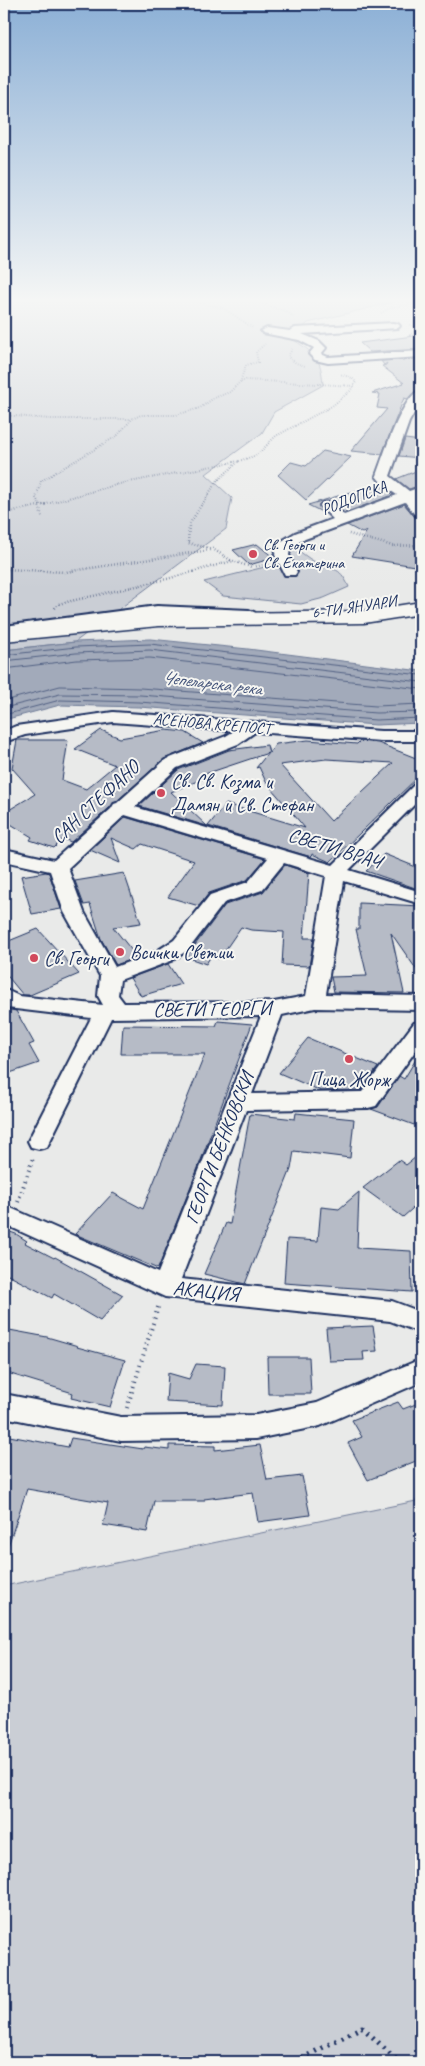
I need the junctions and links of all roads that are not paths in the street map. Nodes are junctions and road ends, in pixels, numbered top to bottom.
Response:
1 (419, 396) edge
2 (421, 491) edge
3 (408, 496) junction
4 (327, 506) dead end
5 (421, 513) edge
6 (343, 520) junction
7 (290, 572) dead end
8 (421, 596) edge
9 (421, 608) edge
10 (287, 617) junction
11 (4, 631) edge
12 (4, 635) edge
13 (251, 727) junction
14 (421, 736) edge
15 (4, 737) edge
16 (421, 788) edge
17 (120, 808) junction
18 (4, 855) edge
19 (281, 855) junction
20 (58, 867) junction
21 (336, 873) junction
22 (421, 898) edge
23 (110, 976) junction
24 (4, 996) edge
25 (315, 1001) junction
26 (421, 1003) edge
27 (274, 1009) junction
28 (111, 1011) junction
29 (421, 1028) edge
30 (414, 1048) edge
31 (237, 1102) junction
32 (39, 1141) road end
33 (8, 1216) edge
34 (165, 1287) junction
35 (421, 1323) edge
36 (421, 1370) edge
37 (4, 1406) edge

1 - 3 street
2 - 3 street, РОДОПСКА
3 - 5 street
3 - 6 street, РОДОПСКА
4 - 6 street
6 - 7 street, РОДОПСКА
8 - 10 main road, 6-ТИ ЯНУАРИ
9 - 10 main road
10 - 11 street
10 - 12 main road
13 - 14 street, АСЕНОВА КРЕПОСТ
13 - 15 street, АСЕНОВА КРЕПОСТ
13 - 17 street, САН СТЕФАНО
16 - 21 street
17 - 19 street, СВЕТИ ВРАЧ
17 - 20 street, САН СТЕФАНО
18 - 20 street
19 - 21 street, СВЕТИ ВРАЧ
19 - 23 street
20 - 23 street, САН СТЕФАНО
21 - 22 street, СВЕТИ ВРАЧ
21 - 25 street
23 - 28 street, САН СТЕФАНО
24 - 28 street, СВЕТИ ГЕОРГИ
25 - 26 street, СВЕТИ ГЕОРГИ
25 - 27 street, СВЕТИ ГЕОРГИ
27 - 28 street, СВЕТИ ГЕОРГИ
27 - 31 street, ГЕОРГИ БЕНКОВСКИ
28 - 32 street
29 - 30 street
30 - 31 street
31 - 34 street, ГЕОРГИ БЕНКОВСКИ
33 - 34 street, АКАЦИЯ
34 - 35 street, АКАЦИЯ
36 - 37 street

